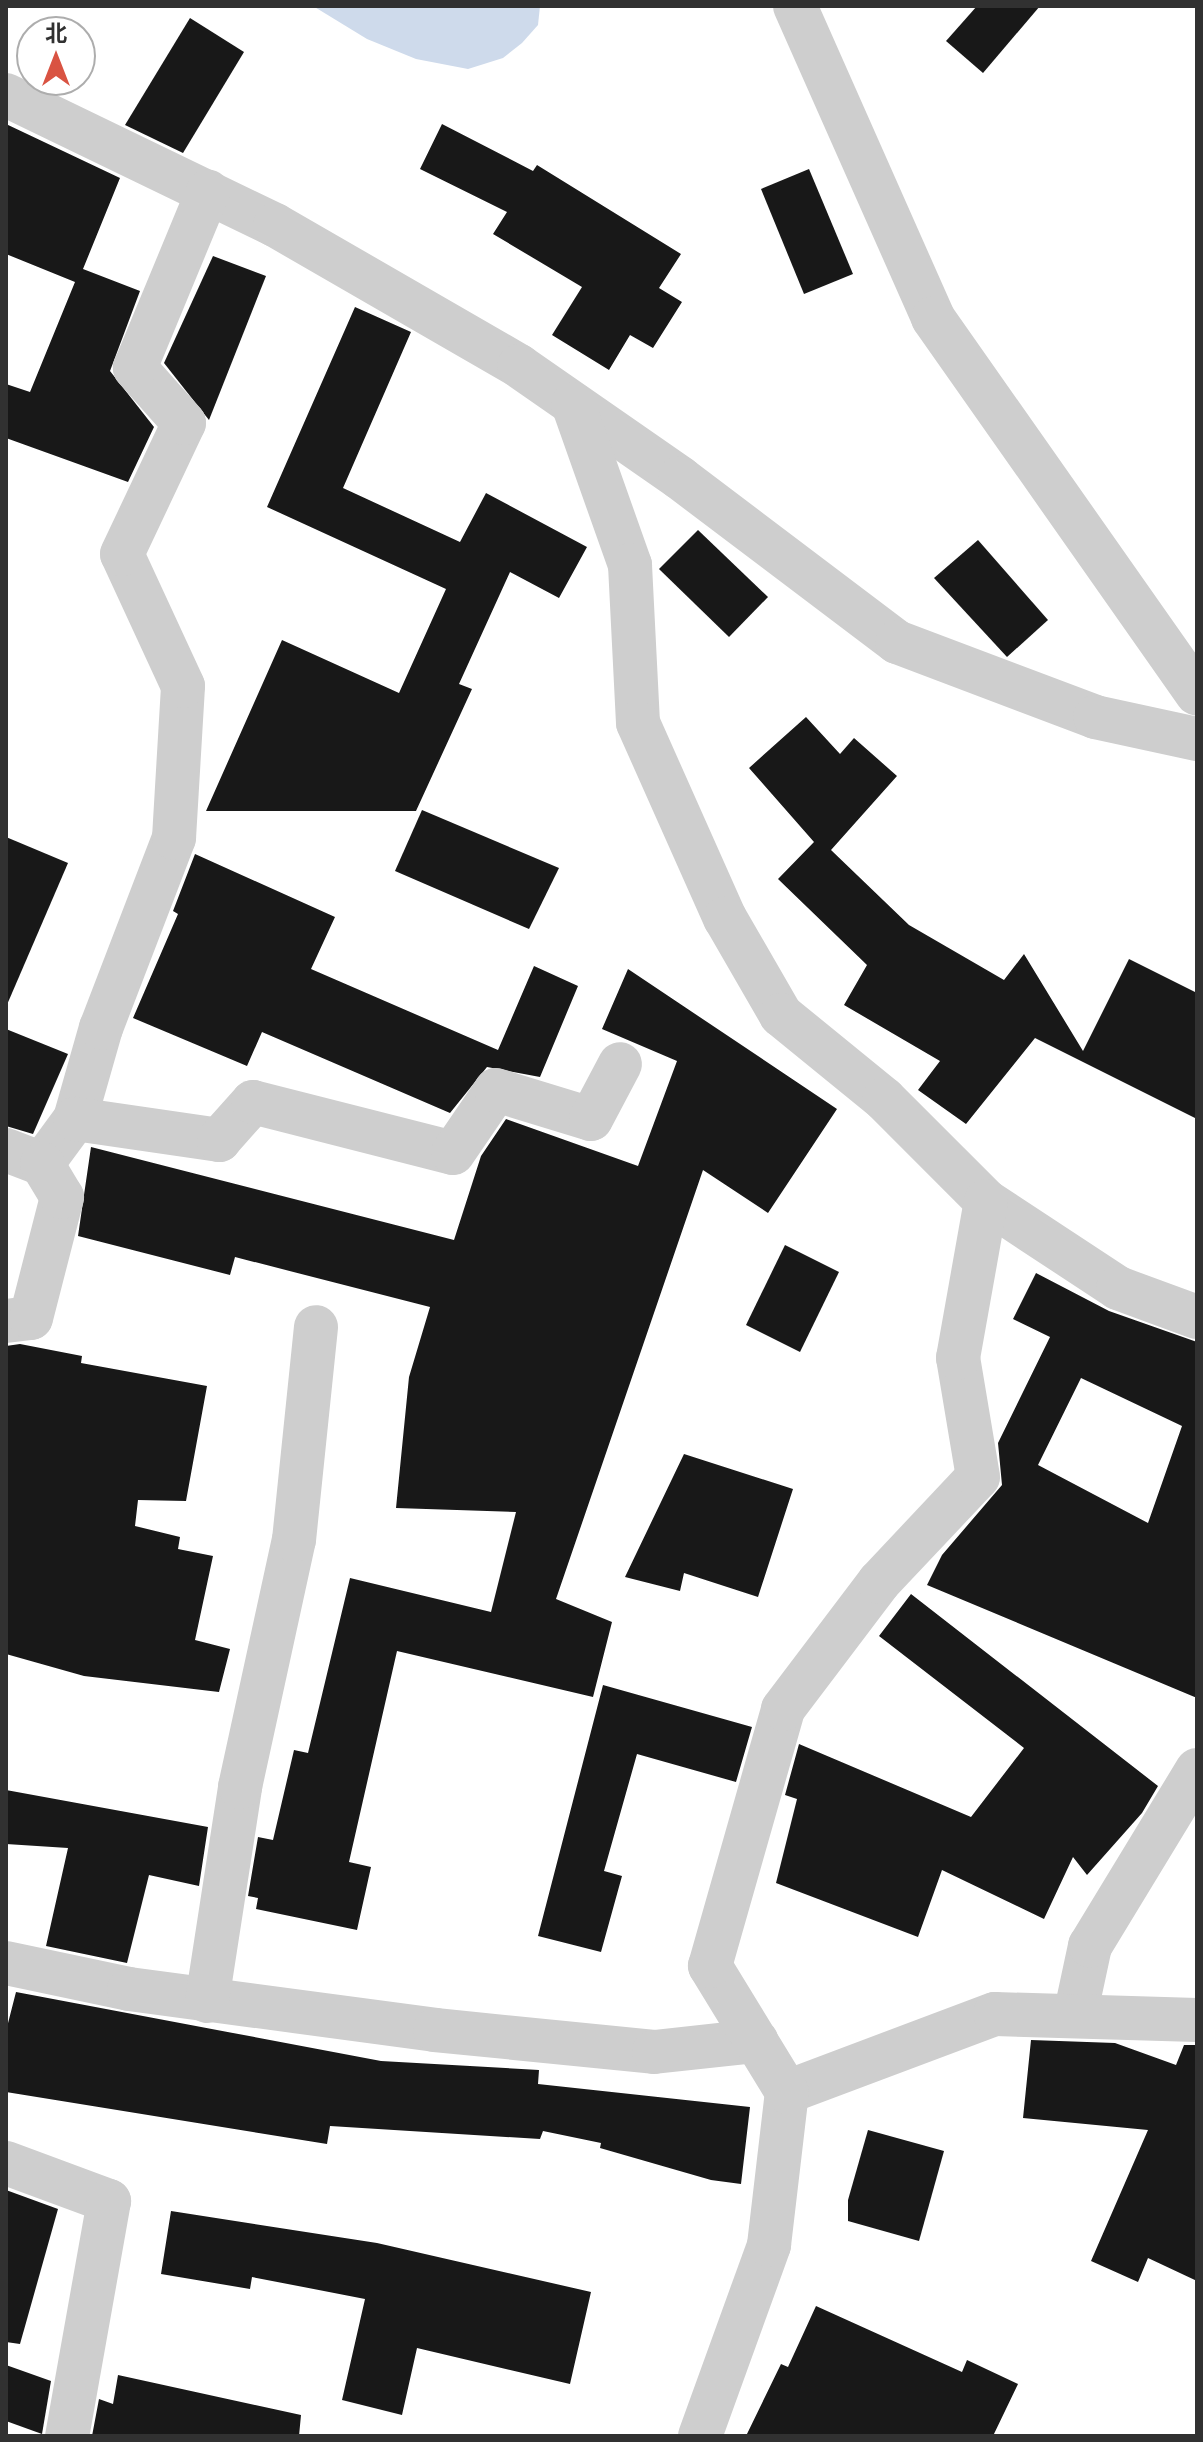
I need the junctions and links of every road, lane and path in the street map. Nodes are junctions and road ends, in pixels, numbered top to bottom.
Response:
1 (795, 6) edge
2 (6, 95) edge
3 (208, 192) junction
4 (573, 404) junction
5 (1197, 693) edge
6 (1197, 739) edge
7 (620, 1064) dead end
8 (75, 1119) junction
9 (24, 1157) edge
10 (986, 1201) junction
11 (1197, 1317) edge
12 (6, 1321) edge
13 (316, 1327) dead end
14 (1197, 1770) edge
15 (6, 1963) edge
16 (207, 2001) junction
17 (1075, 2016) junction
18 (1197, 2020) edge
19 (756, 2041) junction
20 (787, 2092) junction
21 (6, 2163) edge
22 (67, 2436) edge
23 (700, 2436) edge

1 - 5 street
2 - 3 street
3 - 4 street
3 - 8 street
4 - 6 street
4 - 10 street
7 - 8 street
8 - 9 street
9 - 12 street
10 - 11 street
10 - 19 street
13 - 16 street
14 - 17 street
15 - 16 street
16 - 19 street
17 - 18 street
17 - 20 street
19 - 20 street
20 - 23 street
21 - 22 street

